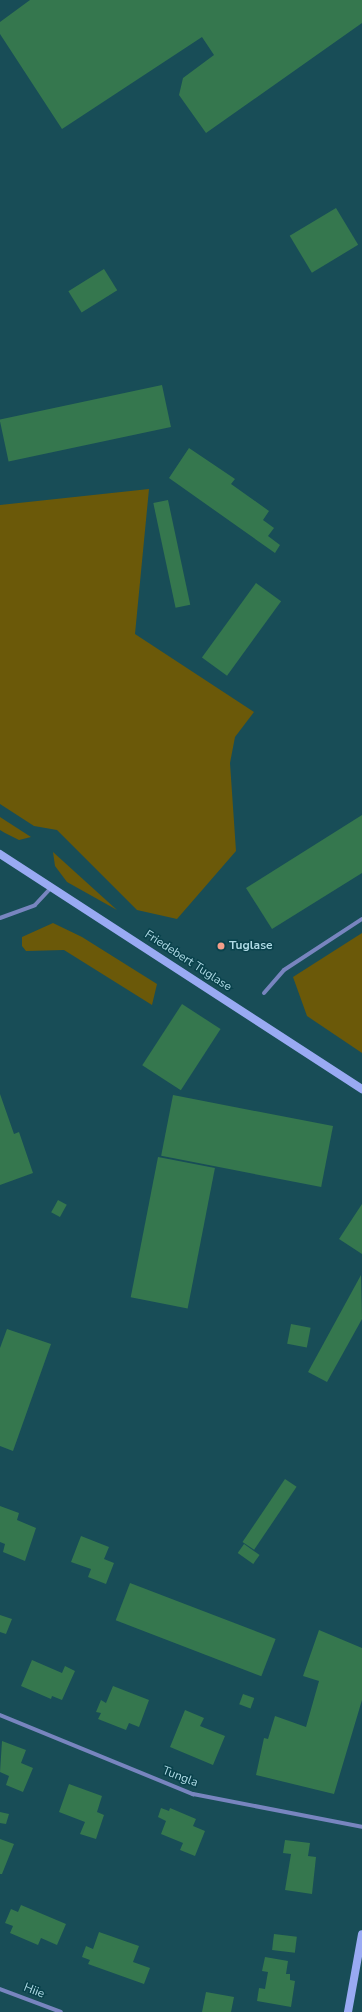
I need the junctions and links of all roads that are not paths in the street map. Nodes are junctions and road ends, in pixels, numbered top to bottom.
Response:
1 (0, 854) edge
2 (52, 887) junction
3 (0, 918) edge
4 (362, 919) edge
5 (264, 993) dead end
6 (362, 1089) edge
7 (0, 1715) edge
8 (362, 1827) edge
9 (362, 1934) edge
10 (0, 1989) edge
11 (61, 2012) edge
12 (348, 2012) edge

1 - 2 street, Friedebert Tuglase
2 - 3 street
2 - 6 street, Friedebert Tuglase
4 - 5 street
7 - 8 street, Tungla
9 - 12 street
10 - 11 street, Hiie

